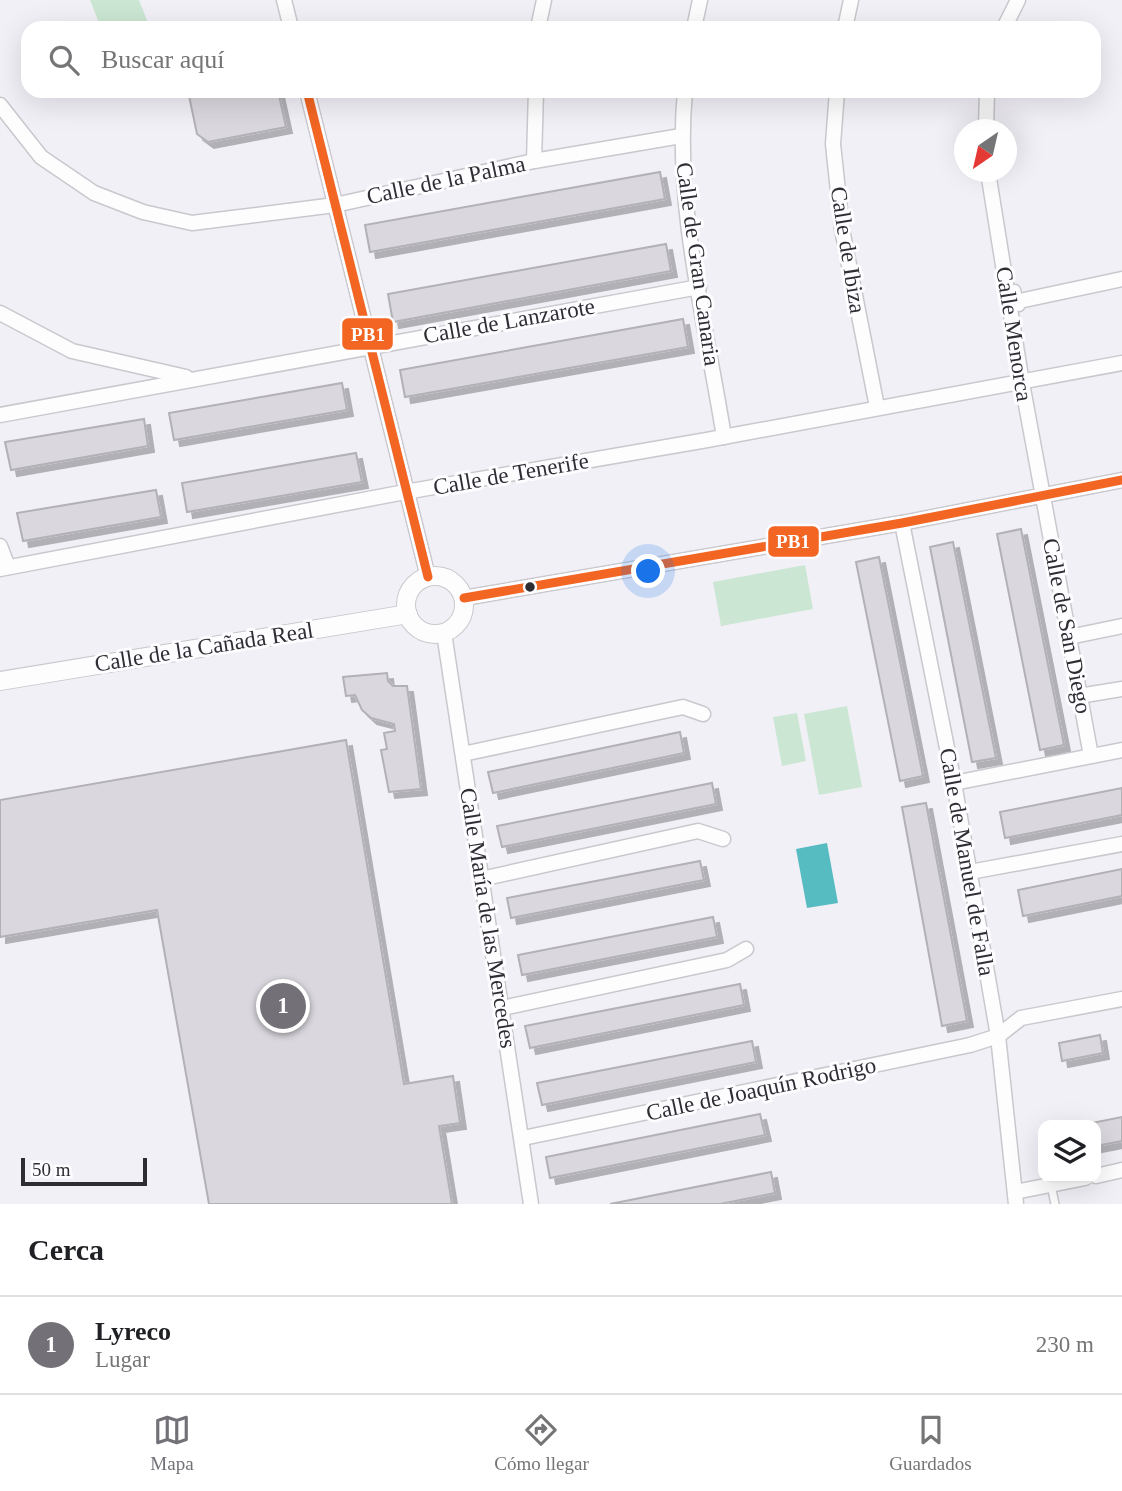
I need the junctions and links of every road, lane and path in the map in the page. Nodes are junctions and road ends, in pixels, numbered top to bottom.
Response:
1 (284, 0) edge
2 (544, 0) edge
3 (700, 0) edge
4 (851, 0) edge
5 (1018, 0) edge
6 (289, 21) edge
7 (540, 21) edge
8 (696, 21) edge
9 (846, 21) edge
10 (1008, 21) edge
11 (309, 98) edge
12 (536, 98) edge
13 (684, 98) edge
14 (836, 98) edge
15 (987, 98) edge
16 (0, 105) edge
17 (986, 119) edge
18 (681, 136) junction
19 (534, 161) junction
20 (990, 182) edge
21 (335, 205) junction
22 (1122, 279) edge
23 (699, 286) junction
24 (1007, 292) junction
25 (1024, 300) joint
26 (0, 313) edge
27 (370, 346) junction
28 (1122, 363) edge
29 (195, 379) junction
30 (1022, 383) junction
31 (877, 407) junction
32 (0, 415) edge
33 (724, 437) junction
34 (1122, 480) edge
35 (405, 492) junction
36 (1042, 496) junction
37 (902, 523) junction
38 (0, 546) edge
39 (4, 568) edge
40 (428, 577) junction
41 (464, 598) junction
42 (408, 614) junction
43 (1122, 626) edge
44 (444, 633) junction
45 (1069, 637) junction
46 (0, 681) edge
47 (1122, 689) edge
48 (1079, 696) junction
49 (704, 714) dead end
50 (1122, 750) edge
51 (463, 754) junction
52 (1091, 756) junction
53 (954, 783) junction
54 (723, 839) dead end
55 (1122, 844) edge
56 (970, 872) junction
57 (481, 879) junction
58 (746, 949) dead end
59 (1122, 999) edge
60 (502, 1008) junction
61 (998, 1036) junction
62 (523, 1138) junction
63 (1122, 1170) edge
64 (1101, 1175) edge
65 (1061, 1183) edge
66 (1051, 1185) junction
67 (1016, 1198) edge
68 (531, 1204) edge
69 (1055, 1204) edge

1 - 6 street
2 - 7 street
3 - 8 street
4 - 9 street
5 - 10 street
11 - 21 street
12 - 19 street
13 - 18 street, Calle de Gran Canaria
14 - 31 street, Calle de Ibiza
15 - 17 street
16 - 21 street, Calle de la Palma
18 - 19 street, Calle de la Palma
18 - 23 street, Calle de Gran Canaria
19 - 21 street, Calle de la Palma
20 - 24 street, Calle Menorca
21 - 27 street
22 - 25 street
23 - 27 street, Calle de Lanzarote
23 - 33 street, Calle de Gran Canaria
24 - 25 street
24 - 30 street, Calle Menorca
26 - 29 street, Calle de Lanzarote
27 - 29 street, Calle de Lanzarote
27 - 35 street
28 - 30 street, Calle de Tenerife
29 - 32 street, Calle de Lanzarote
30 - 31 street, Calle de Tenerife
30 - 36 street, Calle Menorca
31 - 33 street, Calle de Tenerife
33 - 35 street, Calle de Tenerife
34 - 36 street
35 - 39 street, Calle de Tenerife
35 - 40 street
36 - 37 street
36 - 45 street, Calle de San Diego
37 - 41 street
37 - 53 street, Calle de Manuel de Falla
38 - 39 street
40 - 41 street
40 - 42 street
41 - 44 street
42 - 44 street
42 - 46 street, Calle de la Cañada Real
43 - 45 street
44 - 51 street, Calle María de las Mercedes
45 - 48 street, Calle de San Diego
47 - 48 street
48 - 52 street, Calle de San Diego
49 - 51 street
50 - 52 street
51 - 57 street, Calle María de las Mercedes
52 - 53 street
53 - 56 street, Calle de Manuel de Falla
54 - 57 street
55 - 56 street
56 - 61 street, Calle de Manuel de Falla
57 - 60 street, Calle María de las Mercedes
58 - 60 street
59 - 61 street, Calle de Joaquín Rodrigo
60 - 62 street, Calle María de las Mercedes
61 - 62 street, Calle de Joaquín Rodrigo
61 - 67 street, Calle de Manuel de Falla
62 - 68 street, Calle María de las Mercedes
63 - 64 street
65 - 66 street
66 - 67 street
66 - 69 lane

